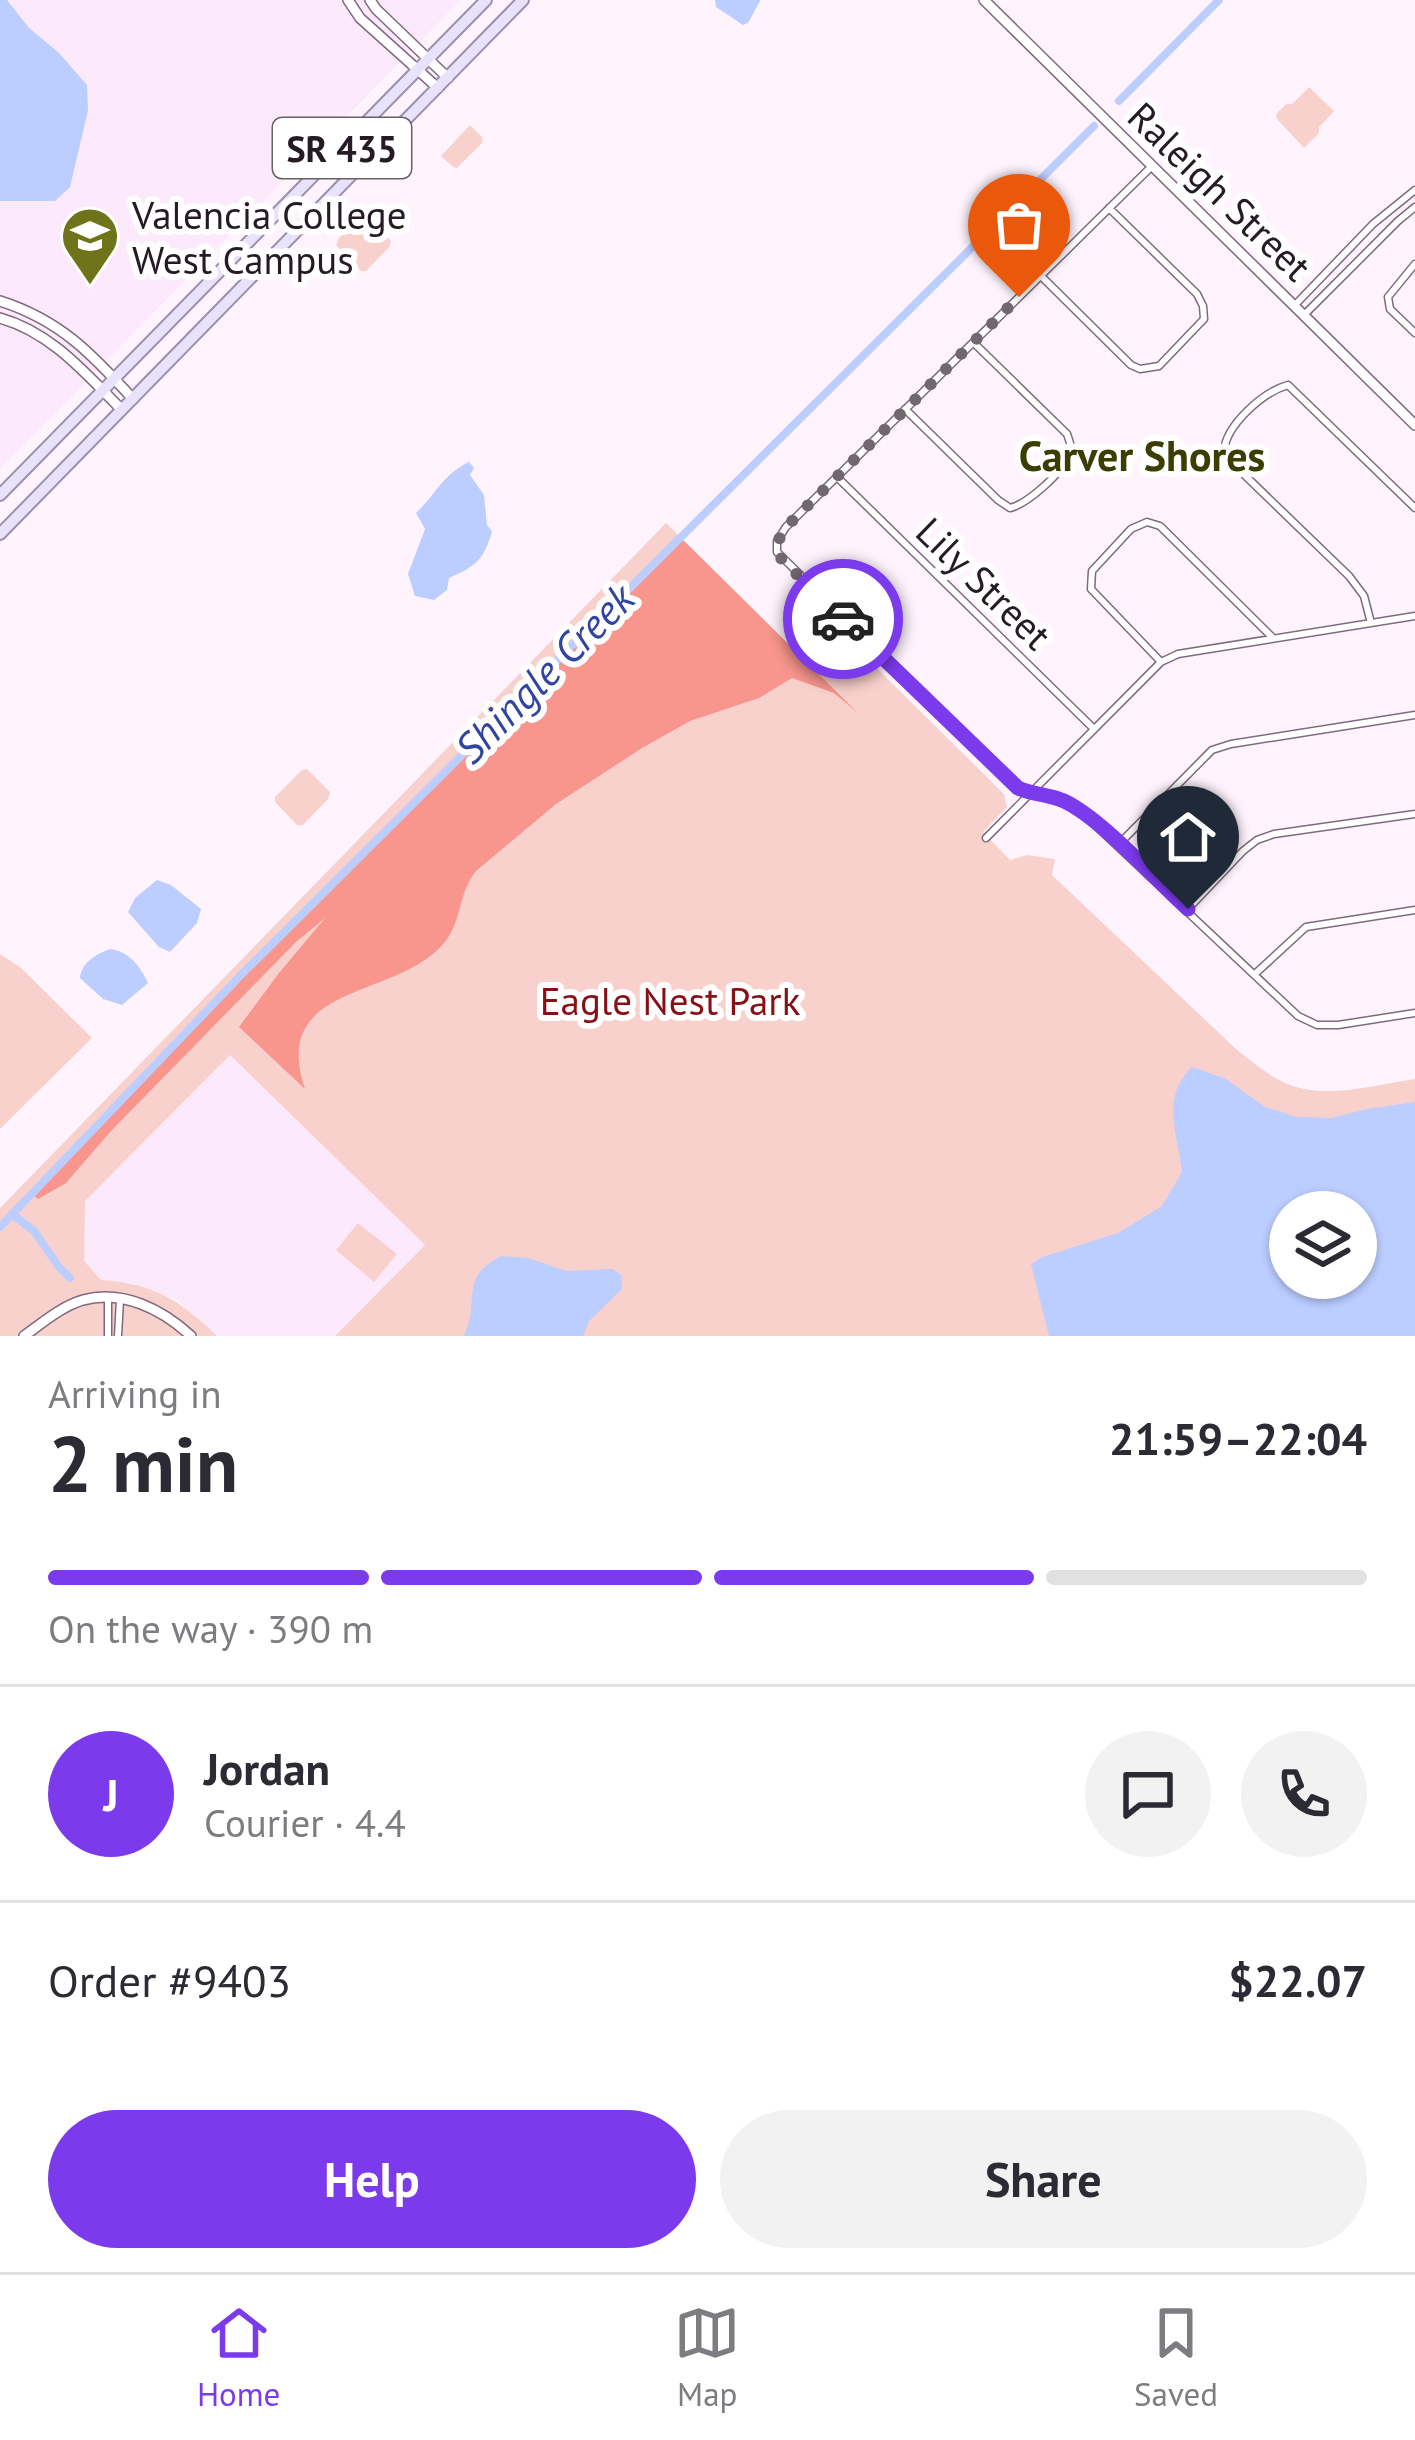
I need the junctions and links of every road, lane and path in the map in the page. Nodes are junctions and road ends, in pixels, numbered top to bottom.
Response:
1 (348, 0) edge
2 (370, 0) edge
3 (485, 0) edge
4 (523, 0) edge
5 (984, 0) edge
6 (429, 58) junction
7 (418, 70) junction
8 (448, 78) junction
9 (438, 88) junction
10 (1151, 167) junction
11 (1415, 190) edge
12 (1415, 207) edge
13 (1109, 208) junction
14 (1415, 264) edge
15 (1041, 276) junction
16 (0, 302) edge
17 (1294, 306) junction
18 (1304, 315) junction
19 (0, 318) edge
20 (1415, 333) edge
21 (974, 343) junction
22 (115, 379) junction
23 (103, 391) junction
24 (133, 399) junction
25 (122, 410) junction
26 (905, 410) junction
27 (1415, 424) edge
28 (837, 477) junction
29 (0, 495) edge
30 (1415, 508) edge
31 (0, 534) edge
32 (1415, 616) edge
33 (1371, 623) junction
34 (1273, 638) junction
35 (1161, 662) junction
36 (1415, 716) edge
37 (1094, 729) junction
38 (1030, 794) junction
39 (1415, 814) edge
40 (986, 838) dead end
41 (1118, 844) junction
42 (1188, 909) junction
43 (1415, 910) edge
44 (1256, 974) junction
45 (1415, 1013) edge
46 (114, 1298) junction
47 (24, 1336) edge
48 (108, 1336) edge
49 (118, 1336) edge
50 (191, 1336) edge

1 - 7 street
2 - 6 street
3 - 6 main road, SR 435
4 - 8 main road, SR 435
5 - 10 street, Raleigh Street
6 - 7 main road, SR 435
6 - 8 street
7 - 9 street
7 - 22 main road, SR 435
8 - 9 main road, SR 435
9 - 24 main road, SR 435
10 - 13 street
10 - 17 street, Raleigh Street
11 - 17 street
12 - 18 street
13 - 15 street
13 - 15 street
14 - 20 street
15 - 21 street
16 - 22 street
17 - 18 street, Raleigh Street
18 - 27 street, Raleigh Street
19 - 23 street
21 - 26 street
21 - 26 street
22 - 23 main road, SR 435
22 - 24 street
23 - 25 street
23 - 29 main road, SR 435
24 - 25 main road, SR 435
25 - 31 main road, SR 435
26 - 28 street
28 - 37 street, Lily Street
28 - 38 street
30 - 33 street
32 - 33 street
33 - 34 street
34 - 35 street
34 - 35 street
35 - 37 street
36 - 41 street
37 - 38 street
38 - 40 street
38 - 41 street
39 - 42 street
41 - 42 street
42 - 44 street
43 - 44 street
44 - 45 street
46 - 47 street
46 - 48 street
46 - 49 street
46 - 50 street

